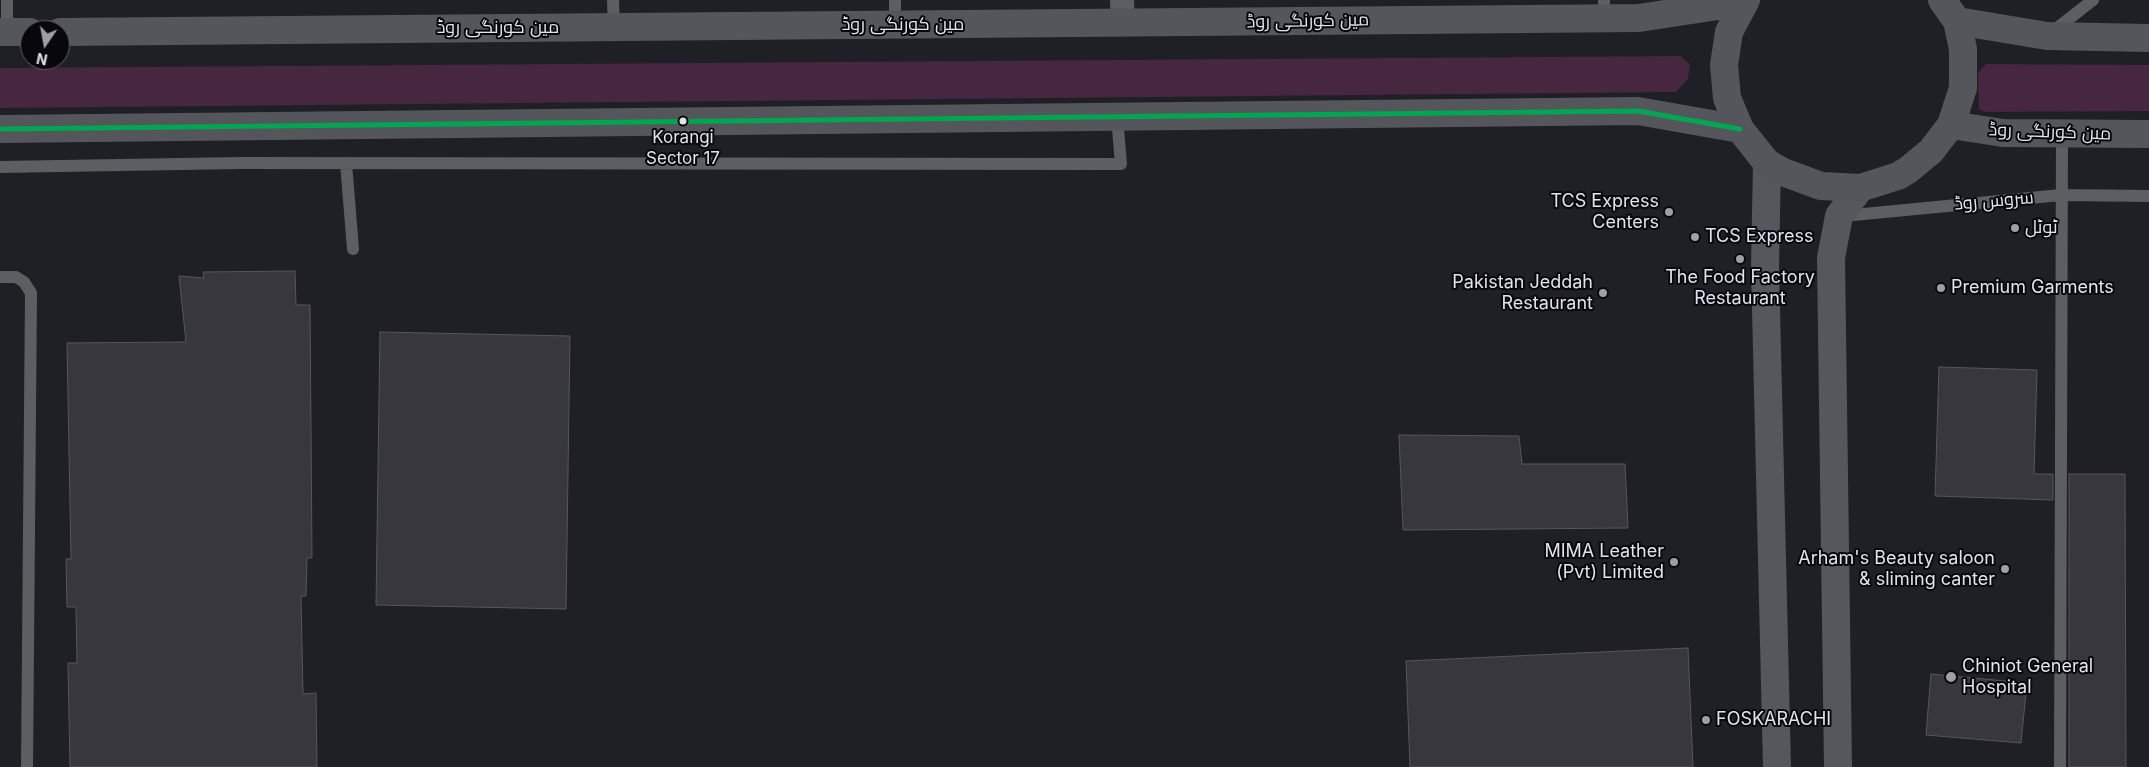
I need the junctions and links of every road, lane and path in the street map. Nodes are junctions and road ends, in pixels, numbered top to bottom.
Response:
1 (6, 0) edge
2 (613, 0) edge
3 (2093, 0) edge
4 (1745, 1) edge
5 (1604, 9) edge
6 (1949, 10) edge
7 (1123, 11) edge
8 (895, 12) edge
9 (614, 27) junction
10 (12, 32) edge
11 (70, 32) edge
12 (2047, 36) junction
13 (2149, 38) edge
14 (1117, 117) junction
15 (1951, 125) junction
16 (1740, 129) junction
17 (0, 130) edge
18 (2062, 134) junction
19 (2149, 134) edge
20 (346, 163) junction
21 (1767, 163) junction
22 (0, 167) edge
23 (1860, 188) junction
24 (2061, 195) junction
25 (2149, 196) edge
26 (1839, 216) junction
27 (353, 249) dead end
28 (0, 277) edge
29 (27, 767) edge
30 (1777, 767) edge
31 (1838, 767) edge
32 (2060, 767) edge

1 - 10 lane
2 - 9 lane
3 - 12 lane
4 - 5 main road, مین کورنگی روڈ
4 - 16 main road
5 - 7 main road, مین کورنگی روڈ
6 - 12 main road
6 - 15 main road
7 - 8 main road, مین کورنگی روڈ
8 - 9 main road, مین کورنگی روڈ
9 - 11 main road, مین کورنگی روڈ
12 - 13 main road
14 - 16 main road
14 - 17 main road
14 - 20 lane
15 - 18 main road, مین کورنگی روڈ
15 - 23 main road
16 - 21 main road
18 - 19 main road, مین کورنگی روڈ
18 - 24 lane
20 - 22 lane
20 - 27 lane
21 - 23 main road
21 - 30 street
23 - 26 street
24 - 25 lane, سروس روڈ
24 - 26 lane, سروس روڈ
24 - 32 lane
26 - 31 street
28 - 29 lane

